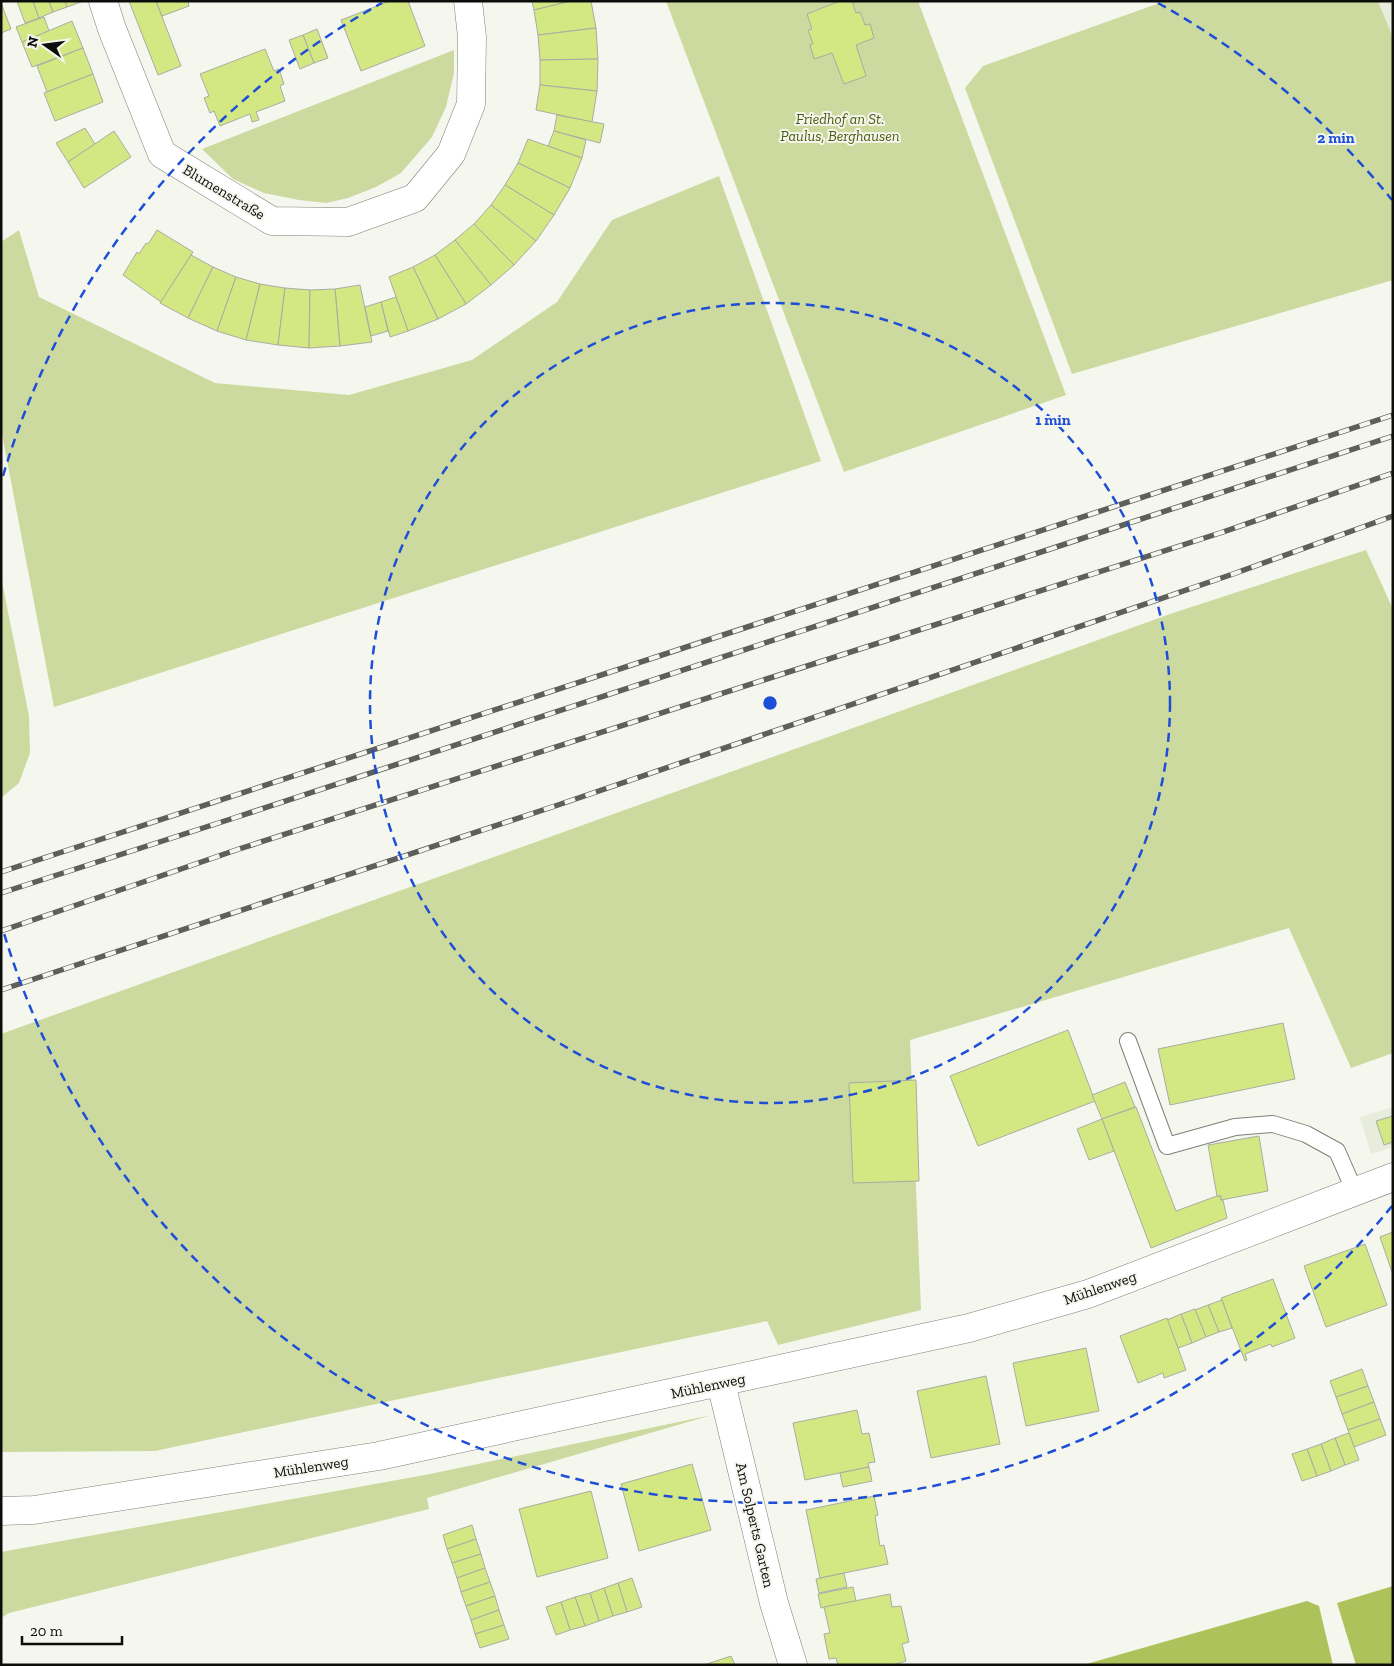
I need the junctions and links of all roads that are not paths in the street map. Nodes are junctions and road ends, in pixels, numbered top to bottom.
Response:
1 (103, 1) edge
2 (468, 1) edge
3 (1128, 1041) dead end
4 (1393, 1177) edge
5 (1355, 1192) junction
6 (721, 1383) junction
7 (1, 1511) edge
8 (794, 1665) edge

1 - 2 street, Blumenstraße
3 - 5 lane
4 - 5 street, Mühlenweg
5 - 6 street, Mühlenweg
6 - 7 street, Mühlenweg
6 - 8 street, Am Solperts Garten

